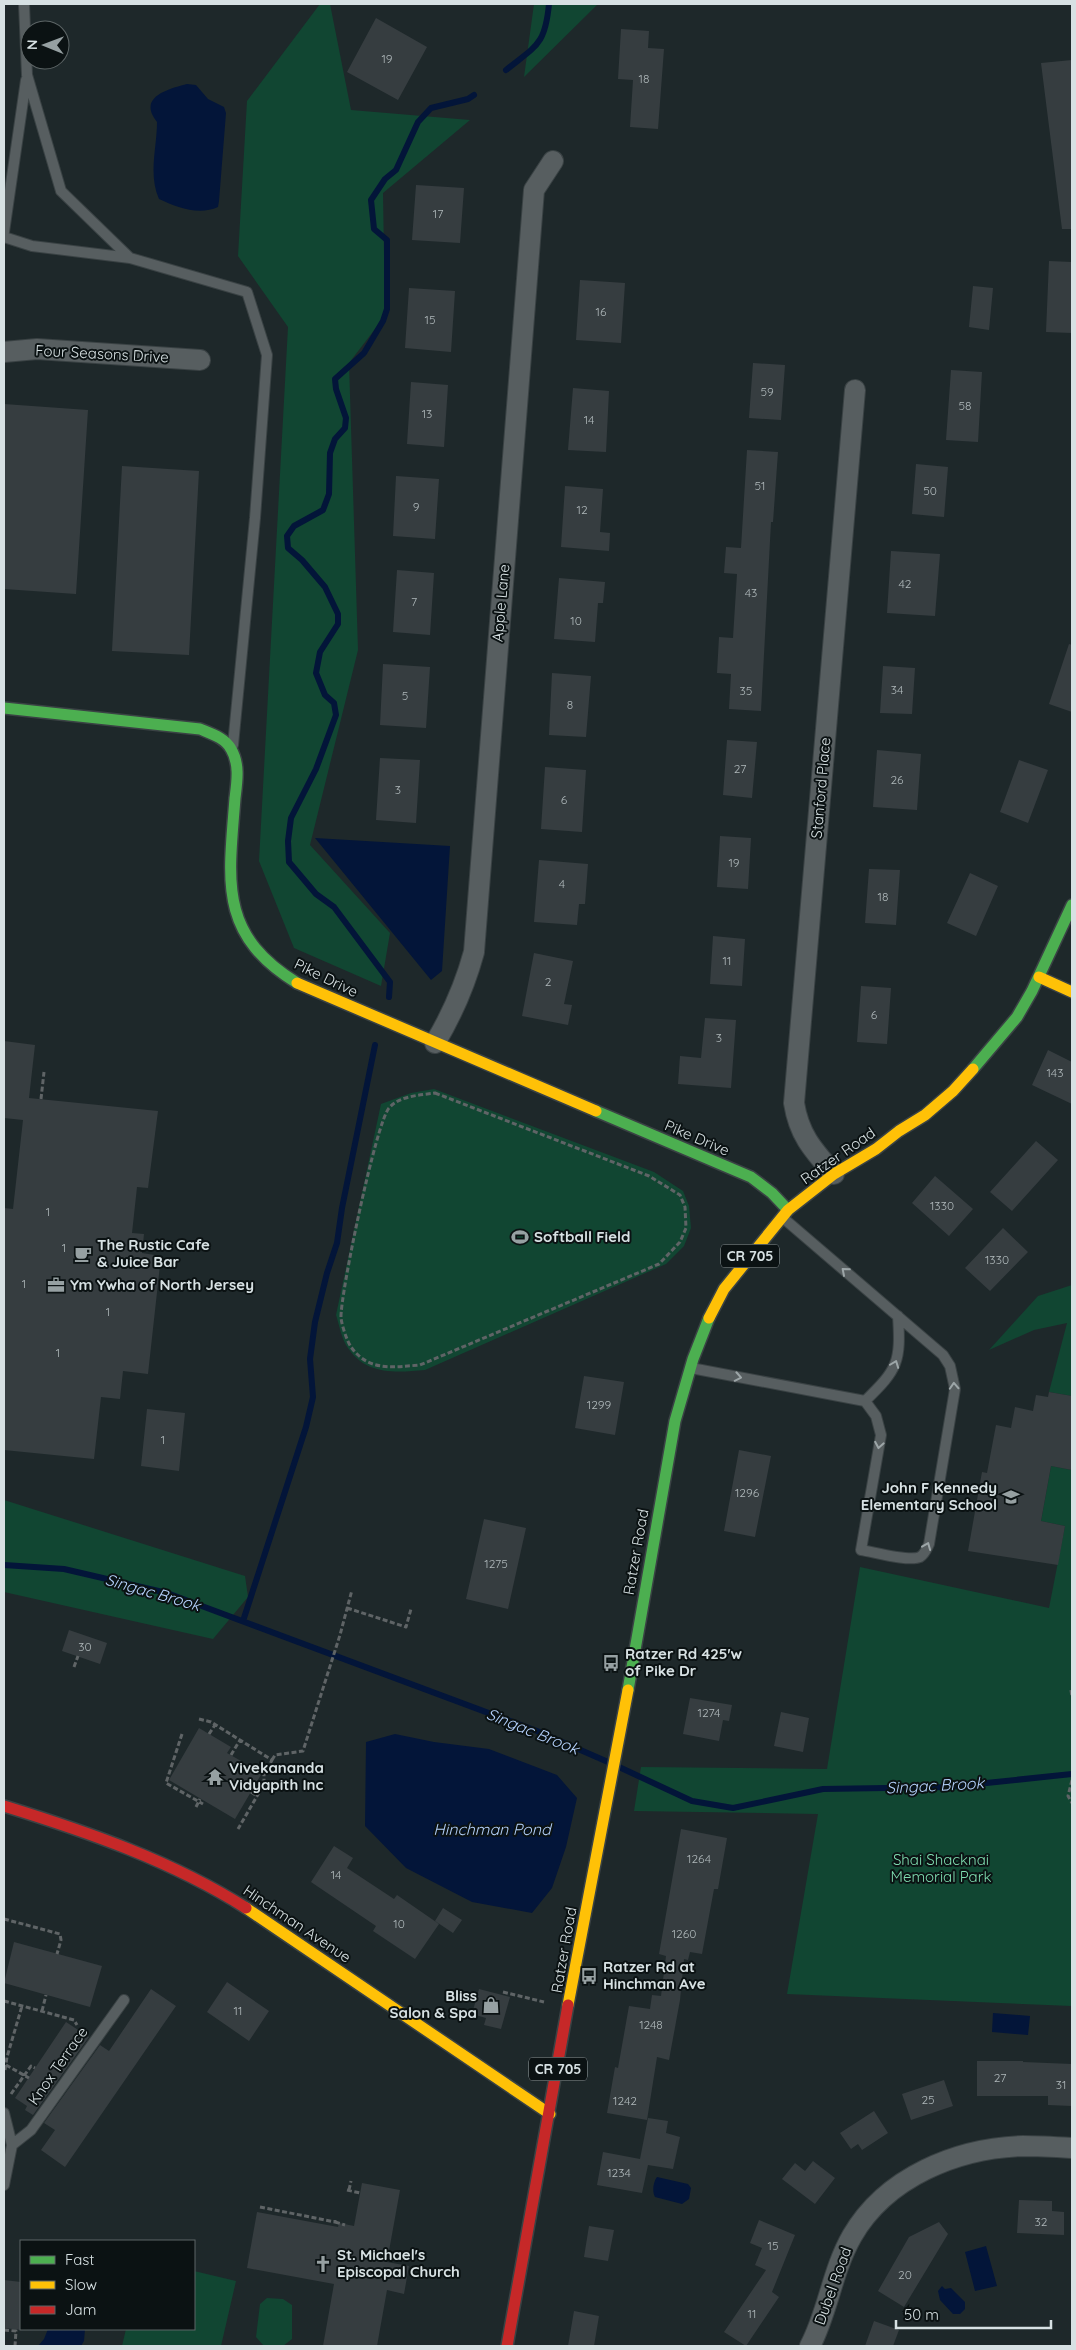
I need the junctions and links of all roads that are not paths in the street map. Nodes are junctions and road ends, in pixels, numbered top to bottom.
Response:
1 (24, 4) edge
2 (27, 75) junction
3 (554, 161) dead end
4 (4, 232) edge
5 (4, 237) edge
6 (130, 258) junction
7 (4, 352) edge
8 (200, 360) dead end
9 (855, 390) dead end
10 (4, 708) edge
11 (232, 751) junction
12 (1072, 905) edge
13 (1039, 976) junction
14 (1072, 992) edge
15 (435, 1043) junction
16 (834, 1174) junction
17 (785, 1213) junction
18 (898, 1316) junction
19 (690, 1368) junction
20 (865, 1401) junction
21 (4, 1806) edge
22 (124, 2000) dead end
23 (4, 2113) edge
24 (550, 2114) junction
25 (12, 2145) junction
26 (1072, 2148) edge
27 (4, 2185) edge
28 (506, 2346) edge
29 (810, 2346) edge

1 - 2 lane
2 - 4 lane
2 - 6 lane
3 - 15 street, Apple Lane
5 - 6 lane
6 - 11 lane
7 - 8 street, Four Seasons Drive
9 - 16 street, Stanford Place
10 - 11 street
11 - 15 street, Pike Drive
12 - 13 street, Ratzer Road / CR 705
13 - 14 street
13 - 16 street, Ratzer Road / CR 705
15 - 17 street, Pike Drive
16 - 17 street, Ratzer Road / CR 705
18 -> 17 lane
17 - 19 street, Ratzer Road / CR 705
20 -> 18 lane
20 -> 18 lane
19 -> 20 lane
19 - 24 street, Ratzer Road / CR 705
21 - 24 street, Hinchman Avenue
22 - 25 lane, Knox Terrace
23 - 25 lane
24 - 28 street, Ratzer Road / CR 705
25 - 27 lane
26 - 29 street, Dubel Road

